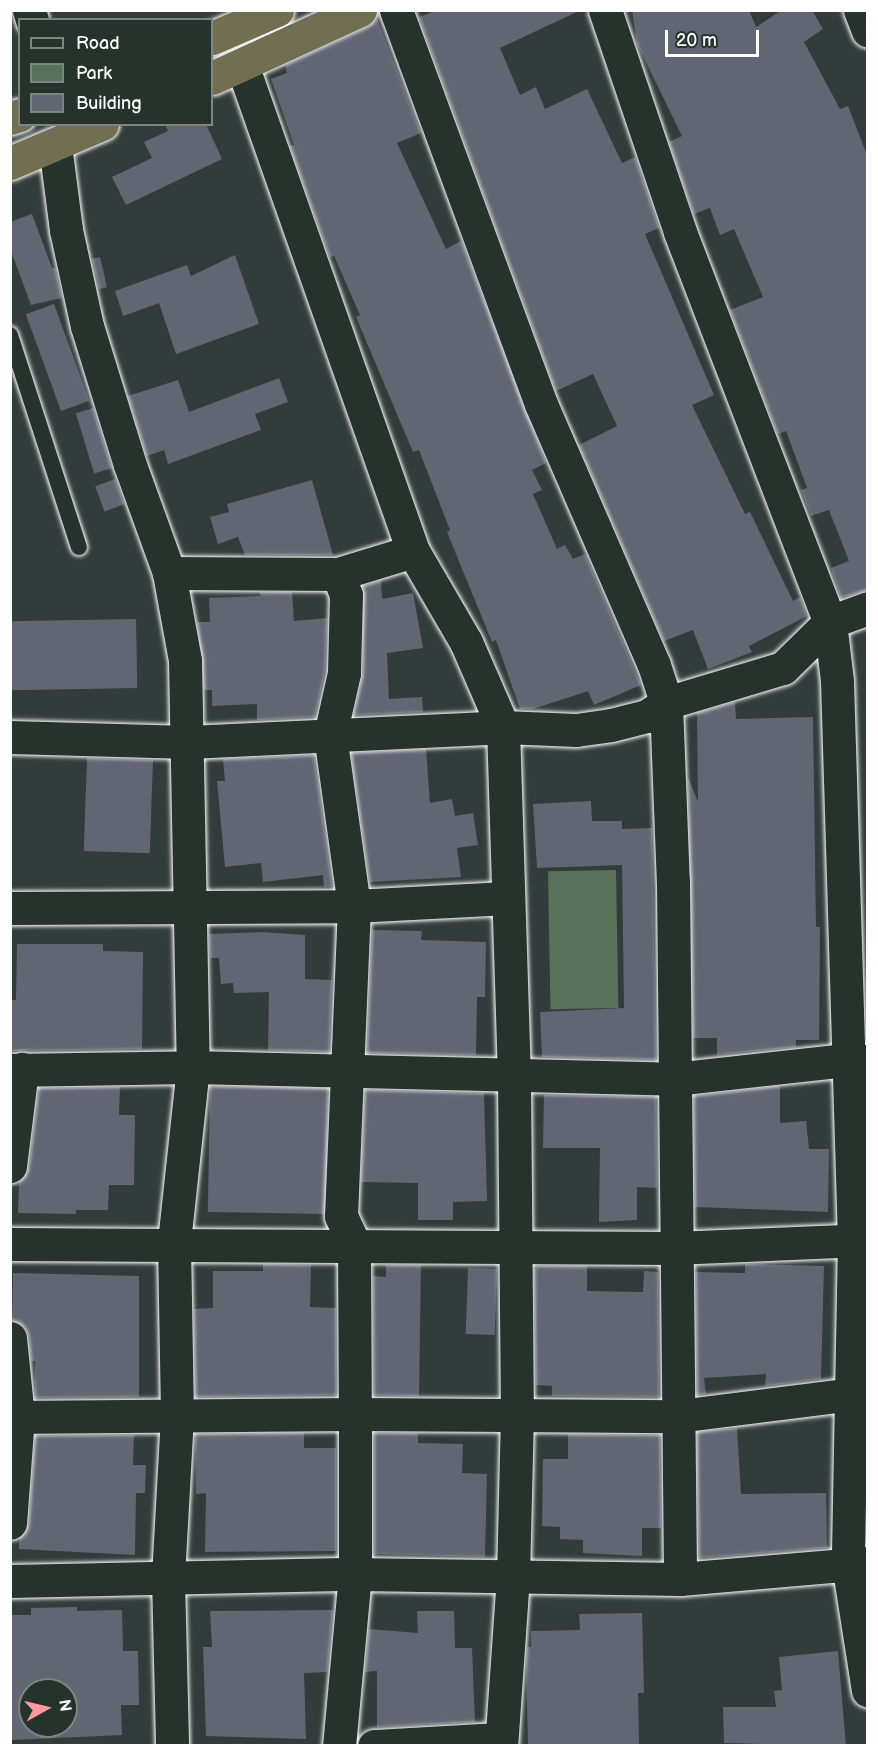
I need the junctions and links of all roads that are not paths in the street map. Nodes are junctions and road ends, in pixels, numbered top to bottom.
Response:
1 (277, 10) edge
2 (360, 10) edge
3 (396, 10) edge
4 (605, 10) edge
5 (860, 10) edge
6 (867, 31) edge
7 (213, 38) edge
8 (242, 64) junction
9 (213, 78) edge
10 (98, 126) edge
11 (55, 145) junction
12 (10, 163) edge
13 (10, 335) edge
14 (79, 547) dead end
15 (413, 551) junction
16 (170, 573) junction
17 (338, 574) junction
18 (867, 608) edge
19 (830, 622) junction
20 (666, 703) junction
21 (503, 727) junction
22 (330, 735) junction
23 (10, 737) edge
24 (189, 742) junction
25 (507, 898) junction
26 (354, 906) junction
27 (10, 908) edge
28 (190, 909) junction
29 (857, 1060) edge
30 (193, 1067) junction
31 (16, 1070) edge
32 (348, 1072) junction
33 (514, 1077) junction
34 (674, 1078) junction
35 (10, 1166) edge
36 (861, 1240) edge
37 (10, 1244) edge
38 (174, 1244) junction
39 (354, 1244) junction
40 (517, 1246) junction
41 (674, 1248) junction
42 (10, 1338) edge
43 (860, 1395) edge
44 (355, 1414) junction
45 (517, 1414) junction
46 (177, 1416) junction
47 (678, 1416) junction
48 (14, 1417) edge
49 (10, 1523) edge
50 (858, 1563) edge
51 (355, 1574) junction
52 (513, 1576) junction
53 (168, 1578) junction
54 (680, 1579) junction
55 (10, 1581) edge
56 (867, 1690) edge
57 (501, 1742) edge
58 (172, 1746) edge
59 (339, 1746) edge
60 (374, 1746) edge

1 - 7 highway
2 - 8 highway
3 - 20 street
4 - 19 street
5 - 6 street
8 - 9 highway
8 - 15 street
10 - 11 highway
11 - 12 highway
11 - 16 street
13 - 14 lane
15 - 17 street
15 - 21 street
16 - 17 street
16 - 24 street
17 - 22 street
18 - 19 street
19 - 20 street
19 - 29 street
20 - 21 street
20 - 34 street
21 - 22 street
21 - 25 street
22 - 24 street
22 - 26 street
23 - 24 street
24 - 28 street
25 - 26 street
25 - 33 street
26 - 28 street
26 - 32 street
27 - 28 street
28 - 30 street
29 - 34 street
29 - 36 street
30 - 31 street
30 - 32 street
30 - 38 street
31 - 35 street
32 - 33 street
32 - 39 street
33 - 34 street
33 - 40 street
34 - 41 street
36 - 41 street
36 - 43 street
37 - 38 street
38 - 39 street
38 - 46 street
39 - 40 street
39 - 44 street
40 - 41 street
40 - 45 street
41 - 47 street
42 - 48 street
43 - 47 street
43 - 50 street
44 - 45 street
44 - 46 street
44 - 51 street
45 - 47 street
45 - 52 street
46 - 48 street
46 - 53 street
47 - 54 street
48 - 49 street
50 - 54 street
50 - 56 street
51 - 52 street
51 - 53 street
51 - 59 street
52 - 54 street
52 - 57 street
53 - 55 street
53 - 58 street
57 - 60 street

